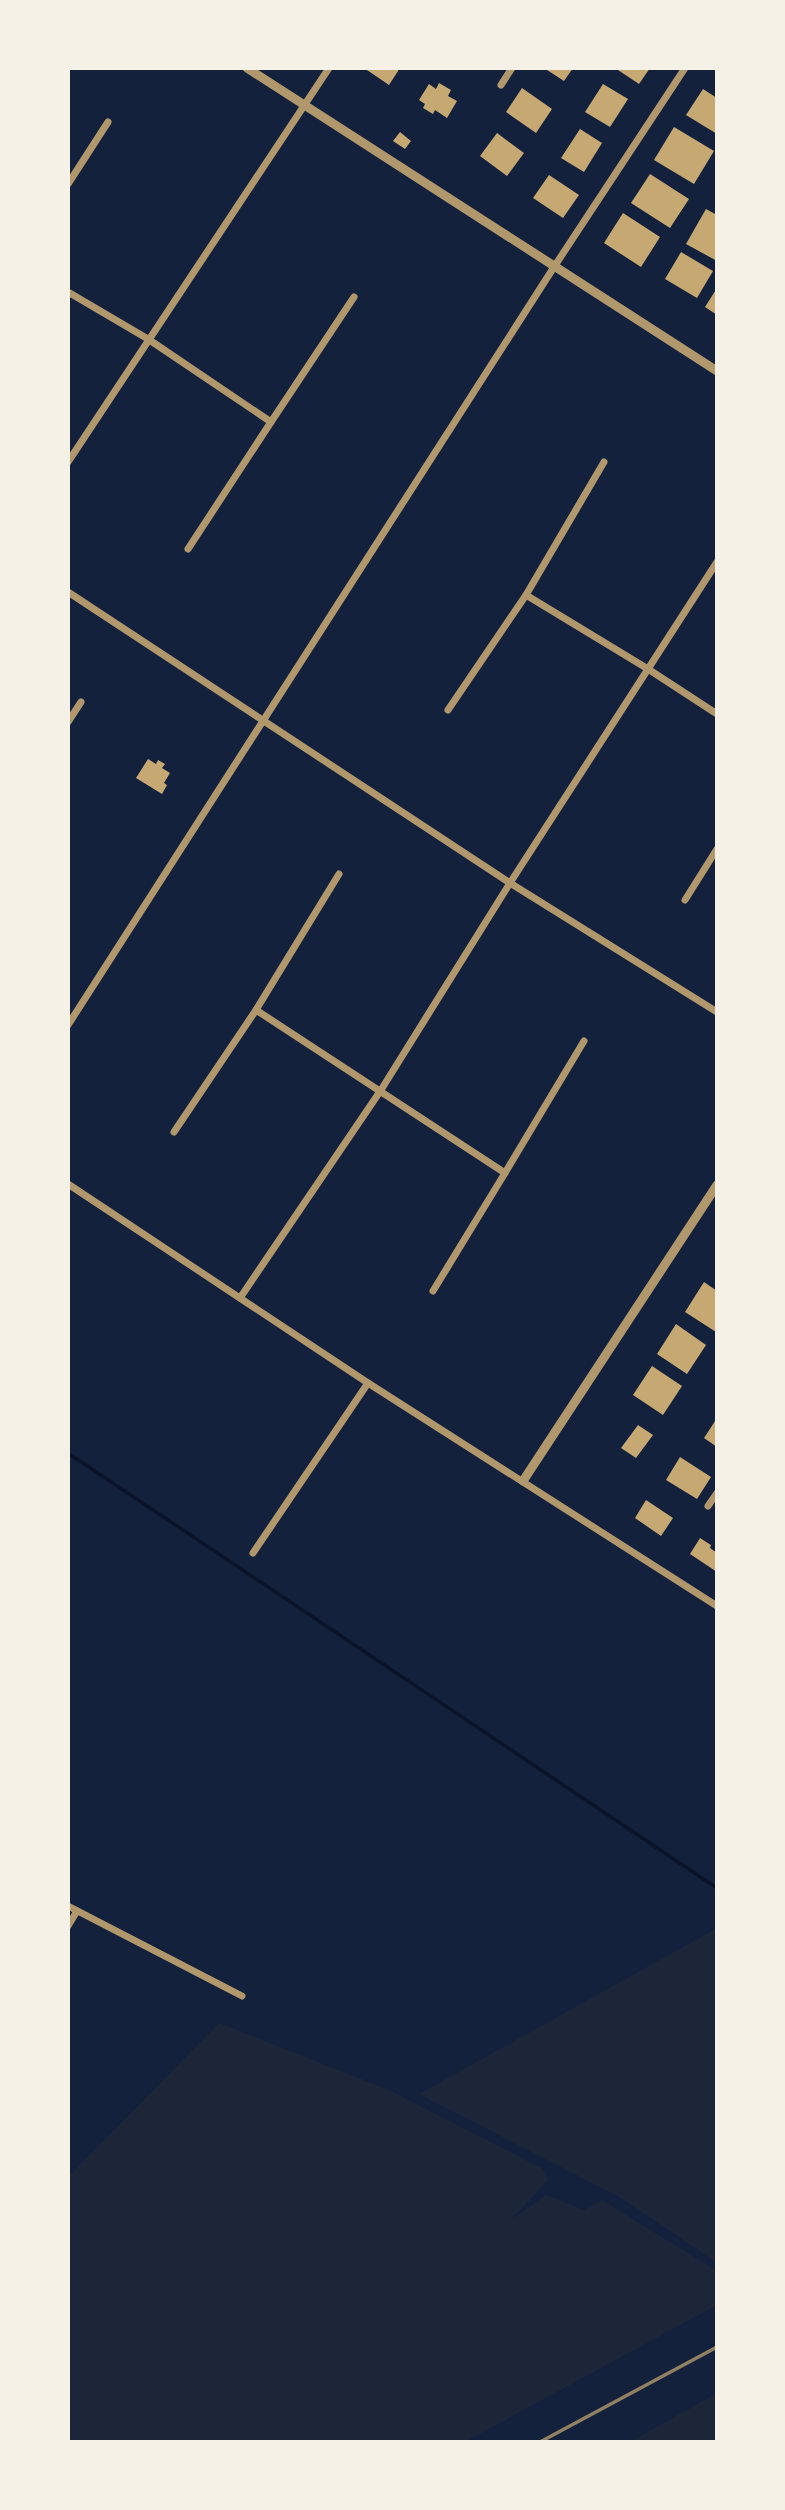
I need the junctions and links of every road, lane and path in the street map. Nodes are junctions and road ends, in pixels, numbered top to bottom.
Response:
1 (247, 68) edge
2 (328, 68) edge
3 (512, 68) edge
4 (685, 68) edge
5 (501, 85) dead end
6 (304, 105) junction
7 (108, 122) dead end
8 (68, 184) edge
9 (554, 267) junction
10 (68, 292) edge
11 (354, 297) dead end
12 (148, 339) junction
13 (717, 371) edge
14 (271, 422) junction
15 (68, 462) edge
16 (604, 462) dead end
17 (188, 549) dead end
18 (717, 562) edge
19 (68, 592) edge
20 (526, 594) junction
21 (648, 669) junction
22 (81, 702) dead end
23 (448, 710) dead end
24 (717, 715) edge
25 (263, 721) junction
26 (68, 722) edge
27 (717, 849) edge
28 (339, 874) dead end
29 (510, 883) junction
30 (685, 900) dead end
31 (256, 1010) junction
32 (717, 1012) edge
33 (68, 1025) edge
34 (584, 1041) dead end
35 (381, 1090) junction
36 (174, 1132) dead end
37 (505, 1172) junction
38 (68, 1184) edge
39 (717, 1185) edge
40 (433, 1291) dead end
41 (240, 1298) junction
42 (368, 1383) junction
43 (523, 1481) junction
44 (717, 1493) edge
45 (708, 1506) dead end
46 (253, 1553) dead end
47 (717, 1606) edge
48 (68, 1906) edge
49 (77, 1911) junction
50 (68, 1926) edge
51 (242, 1996) dead end

1 - 6 street
2 - 6 street
3 - 5 street
4 - 9 street
6 - 9 street
6 - 12 street
7 - 8 street
9 - 13 street
9 - 25 street
10 - 12 street
11 - 14 street
12 - 14 street
12 - 15 street
14 - 17 street
16 - 20 street
18 - 21 street
19 - 25 street
20 - 21 street
20 - 23 street
21 - 24 street
21 - 29 street
22 - 26 street
25 - 29 street
25 - 33 street
27 - 30 street
28 - 31 street
29 - 32 street
29 - 35 street
31 - 35 street
31 - 36 street
34 - 37 street
35 - 37 street
35 - 41 street
37 - 40 street
38 - 41 street
39 - 43 street
41 - 42 street
42 - 43 street
42 - 46 street
43 - 47 street
44 - 45 street
48 - 49 street
49 - 50 street
49 - 51 street

